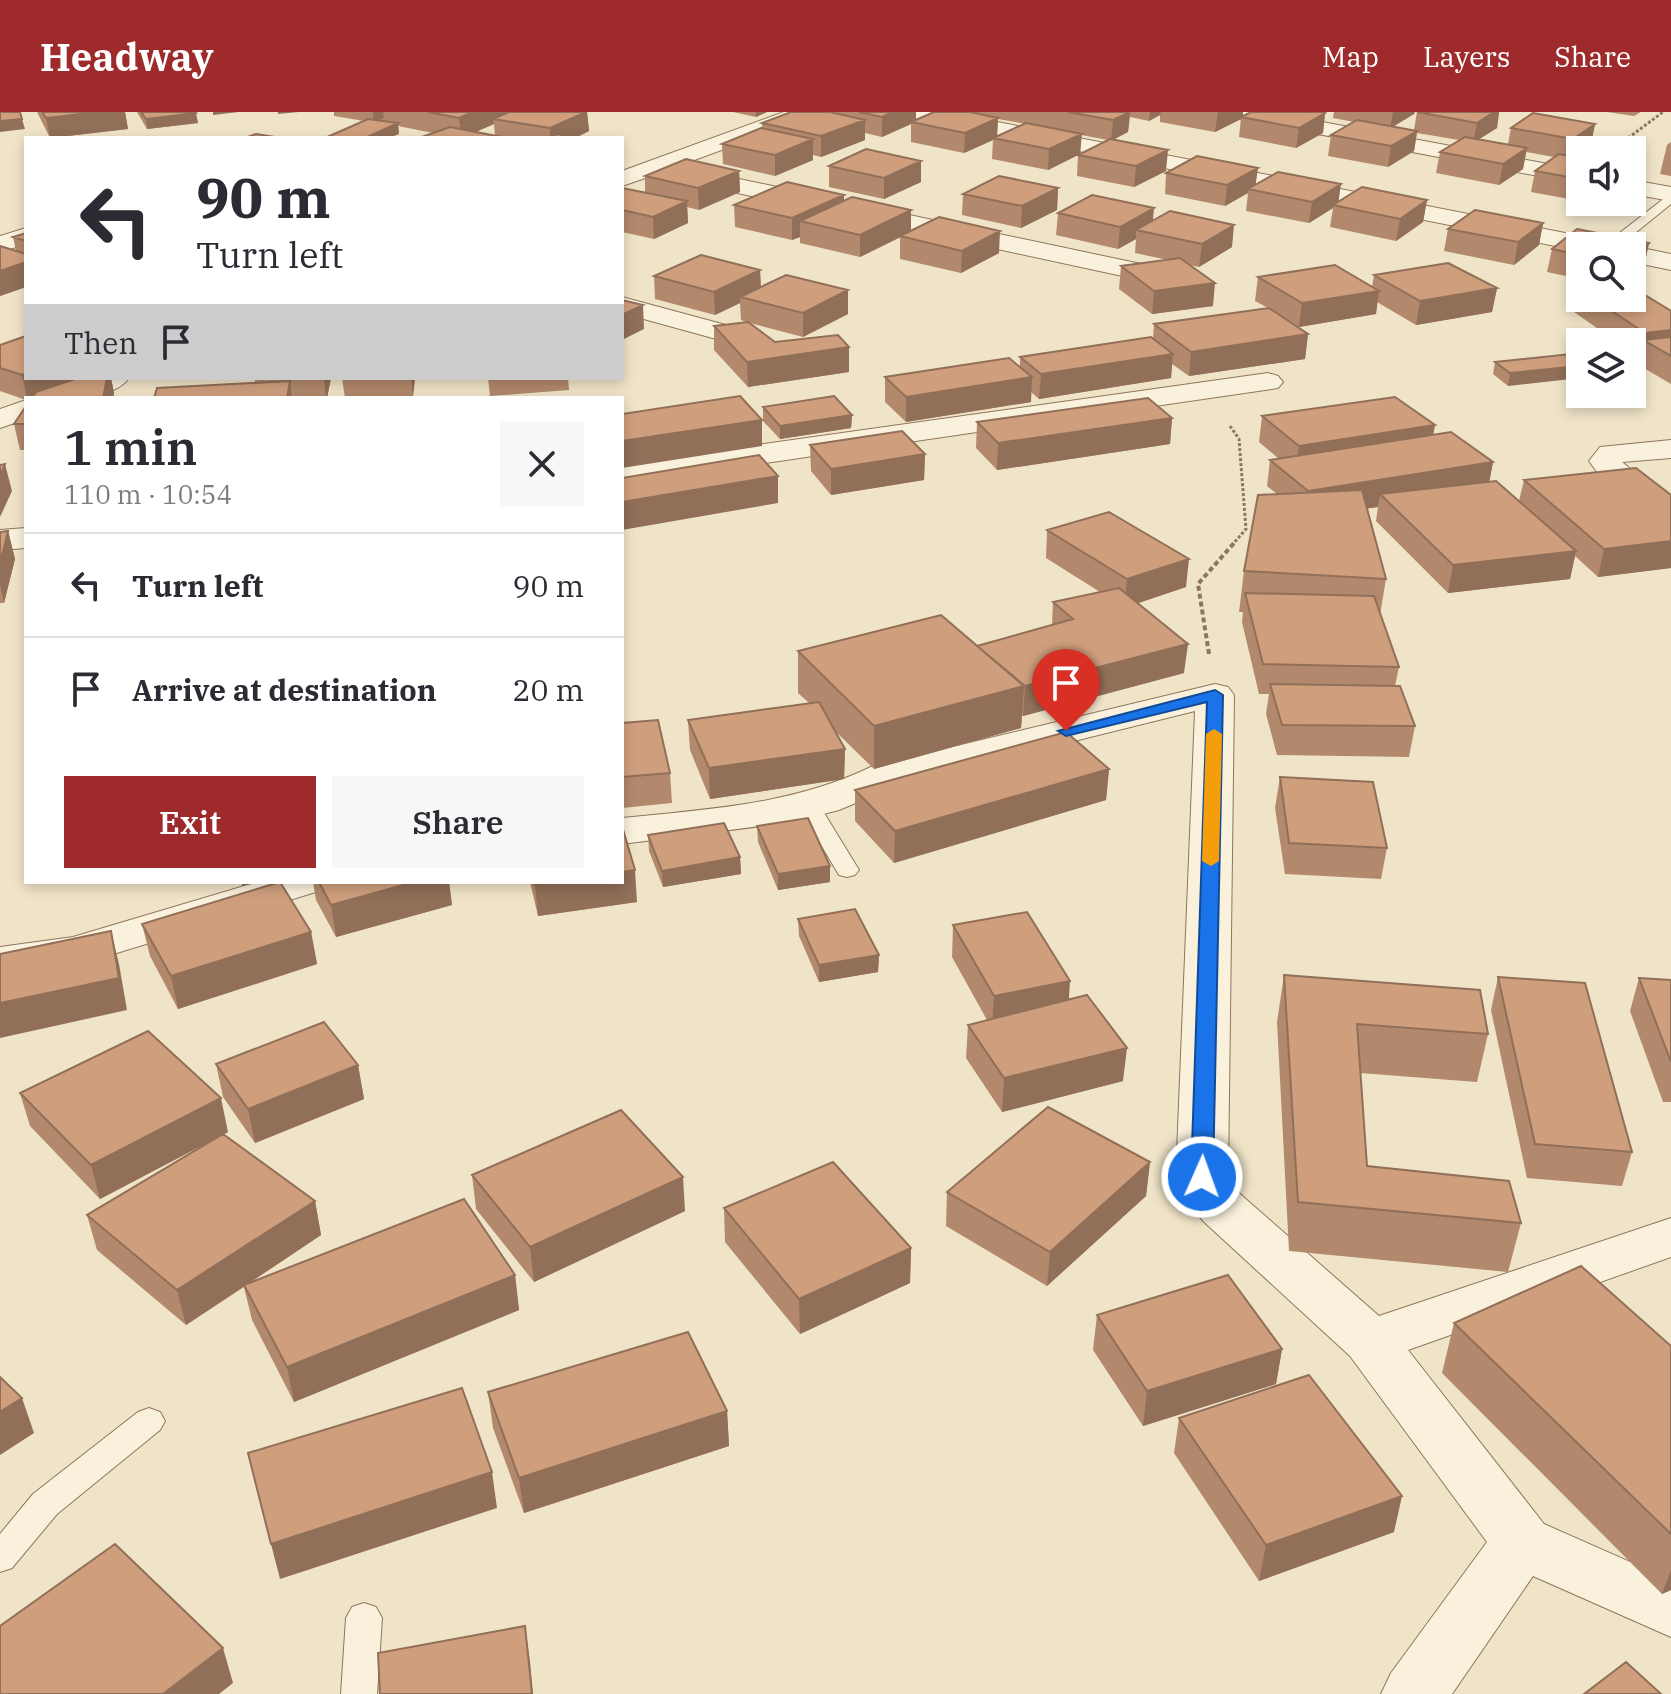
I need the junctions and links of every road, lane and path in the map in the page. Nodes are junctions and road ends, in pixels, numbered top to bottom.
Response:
1 (804, 112) edge
2 (913, 112) edge
3 (1234, 112) edge
4 (1663, 112) edge
5 (1631, 136) edge
6 (653, 168) junction
7 (1566, 174) edge
8 (624, 178) edge
9 (1646, 190) edge
10 (1671, 196) edge
11 (1627, 232) edge
12 (24, 237) edge
13 (1566, 241) edge
14 (0, 244) edge
15 (1646, 257) edge
16 (1671, 262) edge
17 (1141, 272) edge
18 (624, 306) edge
19 (738, 337) edge
20 (108, 380) edge
21 (1268, 382) dead end
22 (1207, 391) junction
23 (63, 396) edge
24 (24, 410) edge
25 (0, 419) edge
26 (1671, 449) edge
27 (624, 474) edge
28 (1671, 518) edge
29 (1261, 527) edge
30 (1246, 528) junction
31 (24, 538) edge
32 (0, 540) edge
33 (1215, 695) junction
34 (810, 808) junction
35 (624, 831) edge
36 (847, 870) dead end
37 (297, 884) edge
38 (0, 961) edge
39 (1671, 1237) edge
40 (1370, 1341) junction
41 (149, 1421) dead end
42 (1522, 1542) junction
43 (0, 1558) edge
44 (1671, 1610) edge
45 (364, 1618) dead end
46 (359, 1694) edge
47 (1414, 1694) edge

1 - 6 street
2 - 13 street
3 - 7 street
4 - 5 path
6 - 8 street
6 - 17 street
9 - 10 street
10 - 11 lane
12 - 14 street
15 - 16 street
18 - 19 street
20 - 23 street
21 - 22 street
22 - 27 street
22 - 30 path
24 - 25 street
26 - 28 street
29 - 30 path
30 - 33 path
31 - 32 street
33 - 34 street
33 - 40 street
34 - 35 street
34 - 36 lane
37 - 38 street
39 - 40 street
40 - 42 street
41 - 43 lane
42 - 44 street
42 - 47 street
45 - 46 lane

